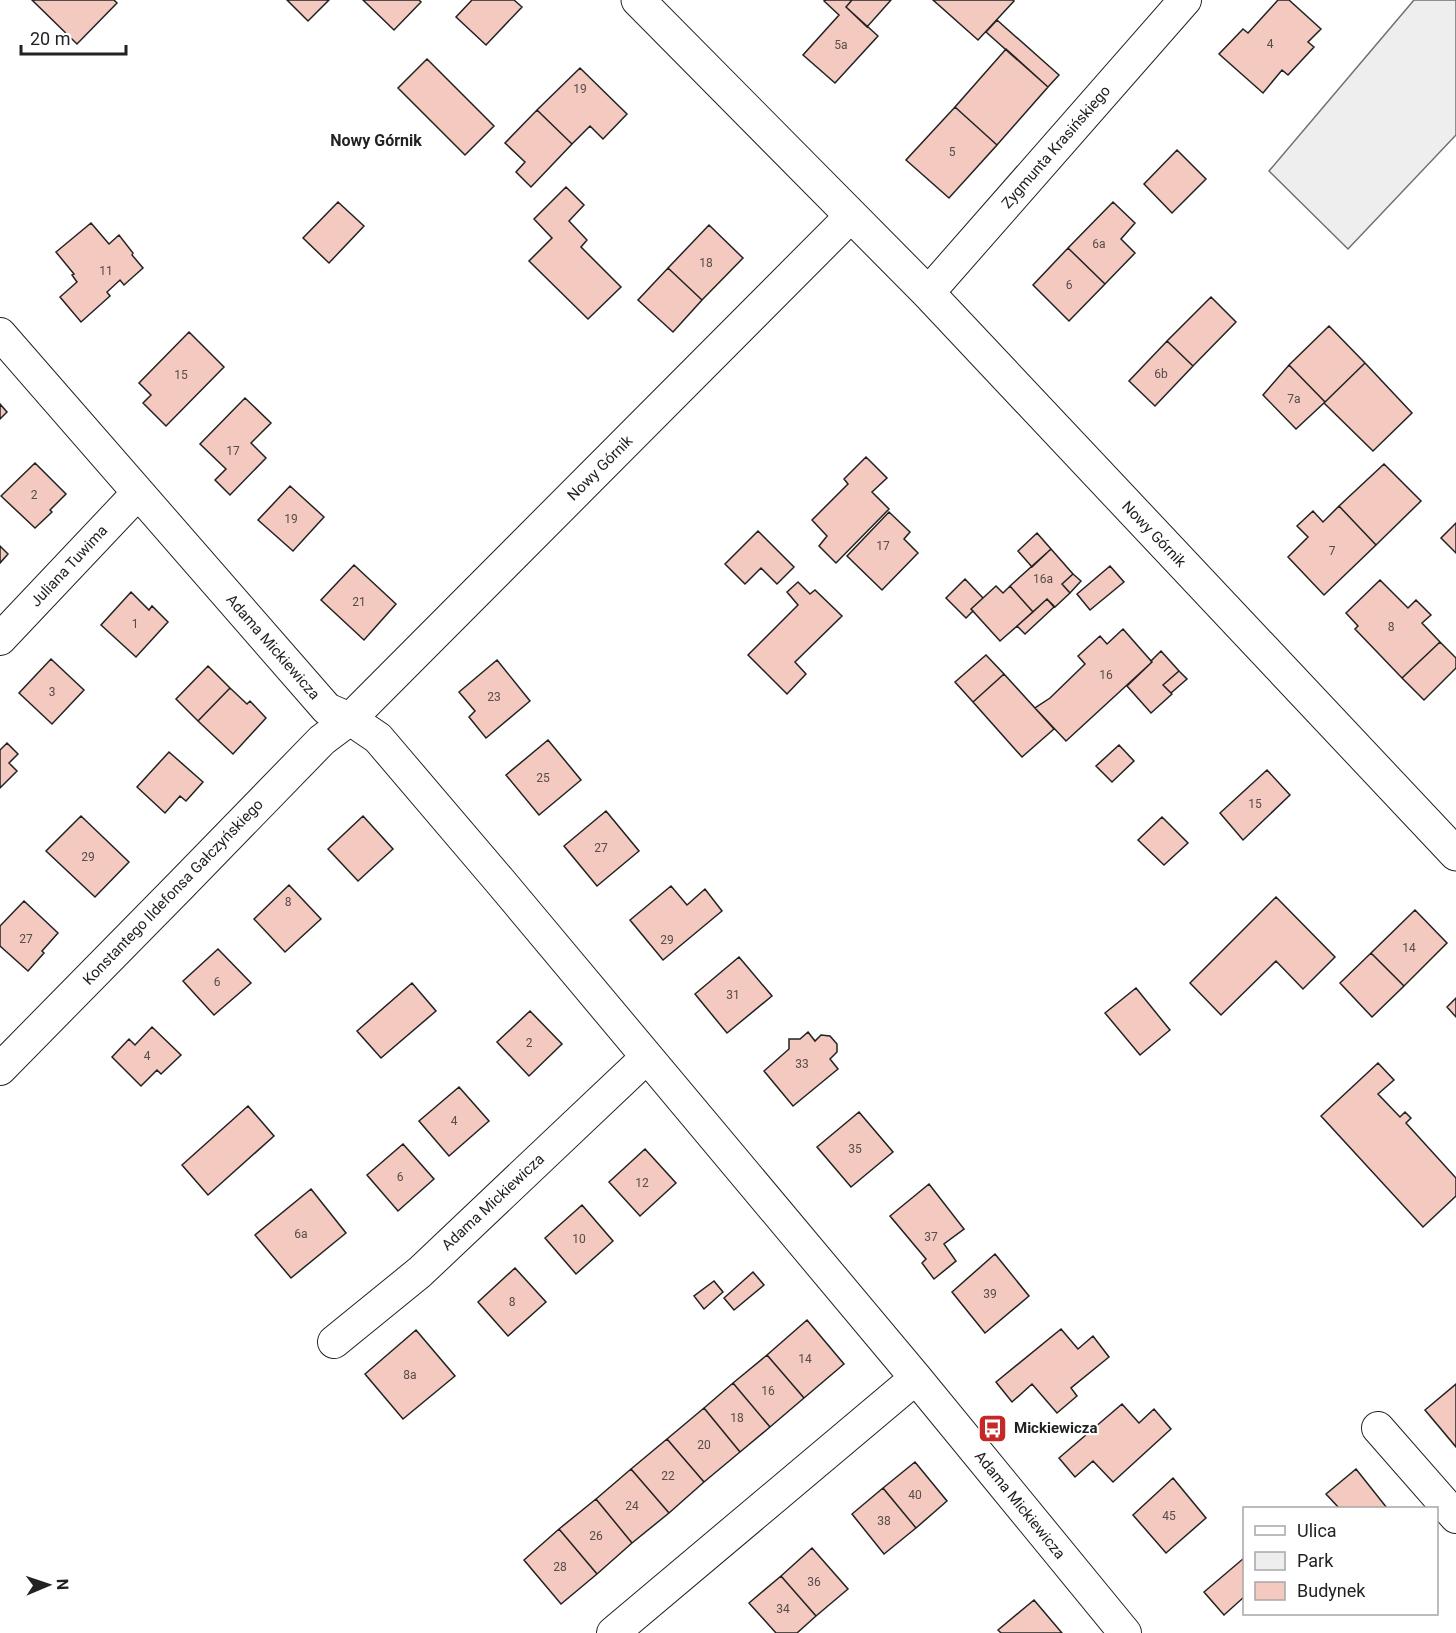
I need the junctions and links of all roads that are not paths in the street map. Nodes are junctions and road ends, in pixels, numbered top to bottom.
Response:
1 (638, 0) edge
2 (1185, 0) edge
3 (851, 216) junction
4 (928, 294) junction
5 (0, 334) edge
6 (138, 493) junction
7 (0, 639) edge
8 (350, 719) junction
9 (1456, 854) edge
10 (647, 1058) junction
11 (0, 1069) edge
12 (334, 1342) dead end
13 (916, 1378) junction
14 (1378, 1428) dead end
15 (1456, 1517) edge
16 (613, 1633) edge
17 (1125, 1633) edge

1 - 3 street, Nowy Górnik
2 - 4 street, Zygmunta Krasińskiego
3 - 4 street, Nowy Górnik
3 - 8 street, Nowy Górnik
4 - 9 street, Nowy Górnik
5 - 6 street, Adama Mickiewicza
6 - 7 street, Juliana Tuwima
6 - 8 street, Adama Mickiewicza
8 - 10 street, Adama Mickiewicza
8 - 11 street, Konstantego Ildefonsa Gałczyńskiego
10 - 12 street, Adama Mickiewicza
10 - 13 street, Adama Mickiewicza
13 - 16 street
13 - 17 street, Adama Mickiewicza
14 - 15 street

